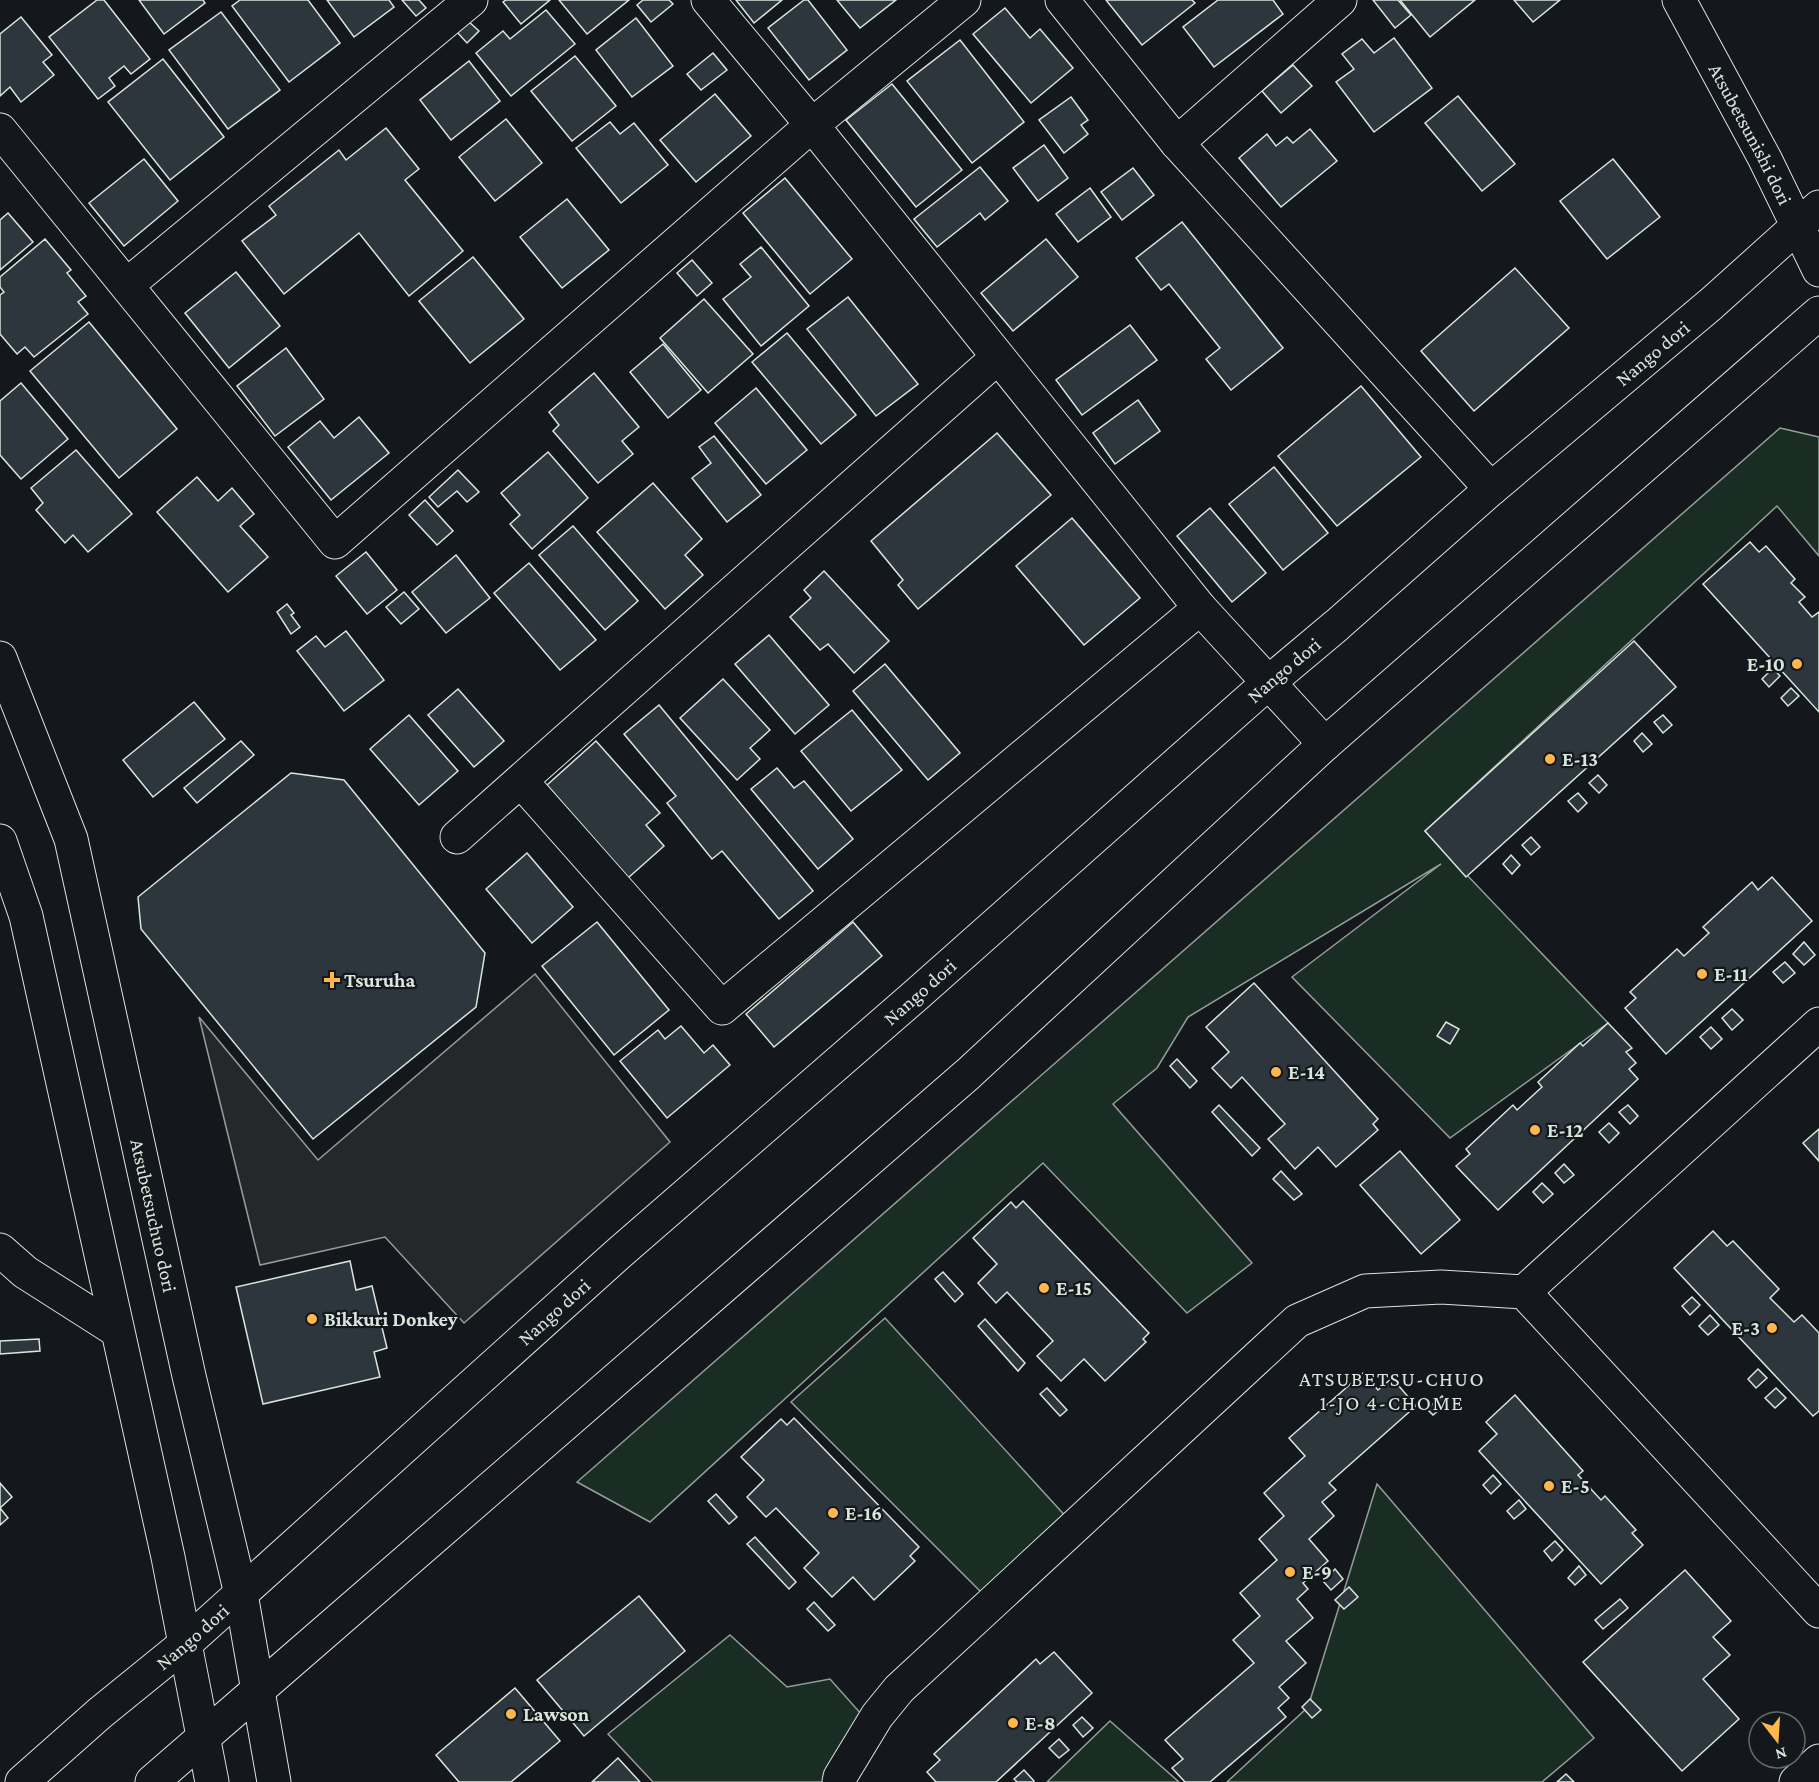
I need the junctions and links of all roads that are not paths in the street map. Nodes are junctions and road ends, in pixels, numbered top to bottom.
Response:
1 (471, 0) edge
2 (708, 0) edge
3 (964, 0) edge
4 (1062, 0) edge
5 (1340, 0) edge
6 (1678, 0) edge
7 (812, 125) junction
8 (0, 130) edge
9 (1177, 143) junction
10 (1808, 217) edge
11 (1819, 270) edge
12 (127, 285) junction
13 (1819, 313) edge
14 (998, 357) junction
15 (1491, 489) junction
16 (1200, 608) junction
17 (0, 658) edge
18 (1269, 682) junction
19 (1325, 744) junction
20 (521, 781) junction
21 (457, 837) dead end
22 (0, 841) edge
23 (1819, 1024) edge
24 (0, 1250) edge
25 (1524, 1292) junction
26 (116, 1330) junction
27 (241, 1594) junction
28 (1819, 1611) edge
29 (185, 1644) junction
30 (259, 1689) junction
31 (205, 1736) junction
32 (1819, 1761) edge
33 (22, 1782) edge
34 (152, 1782) edge
35 (212, 1782) edge
36 (274, 1782) edge
37 (839, 1782) edge
38 (1796, 1782) edge

1 - 12 street
2 - 7 street
3 - 7 street
4 - 9 street
5 - 9 street
6 - 10 street, Atsubetsunishi dori
7 - 12 street
7 - 14 street
8 - 12 street
9 - 15 street
10 - 11 street, Atsubetsunishi dori
10 - 15 street, Nango dori
13 - 19 street
14 - 16 street
14 - 20 street
15 - 18 street, Nango dori
16 - 18 street
16 - 20 street
17 - 27 street, Atsubetsuchuo dori
18 - 19 street
18 - 27 street, Nango dori
19 - 30 street
20 - 21 street
22 - 26 street
23 - 25 street
24 - 26 street
25 - 28 street
25 - 37 street
26 - 29 street
27 - 29 street, Nango dori
27 - 30 street, Atsubetsuchuo dori
29 - 31 street
29 - 33 street, Nango dori
30 - 31 street
30 - 36 street, Atsubetsuchuo dori
31 - 34 street
31 - 35 street
32 - 38 street

